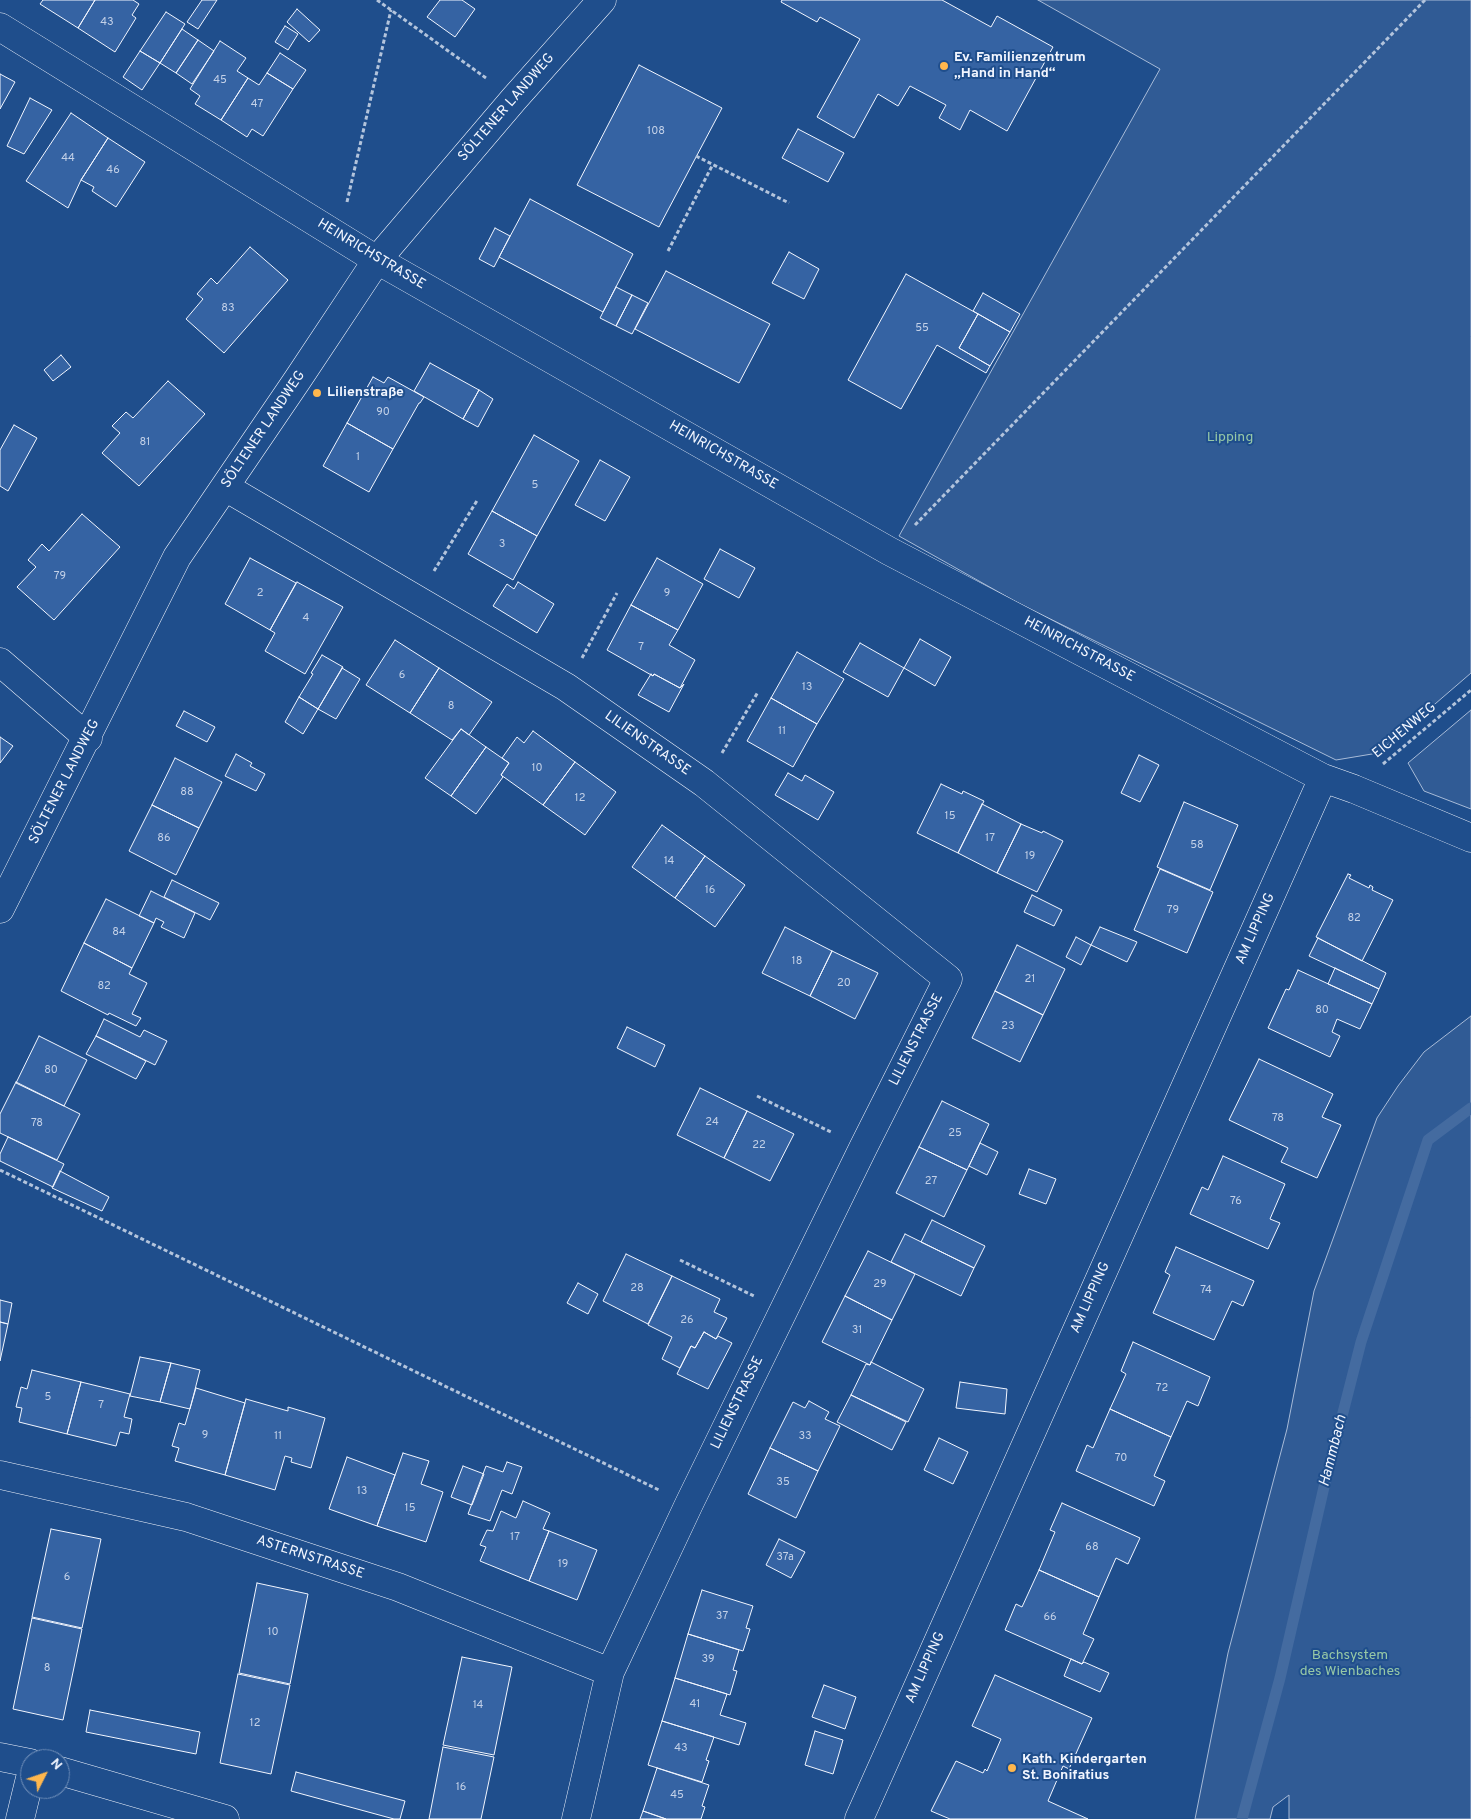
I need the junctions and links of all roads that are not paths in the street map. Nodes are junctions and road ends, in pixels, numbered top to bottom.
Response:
1 (602, 0) edge
2 (0, 27) edge
3 (377, 260) junction
4 (225, 488) junction
5 (0, 662) edge
6 (88, 738) junction
7 (1323, 778) junction
8 (1471, 838) edge
9 (0, 909) edge
10 (0, 1475) edge
11 (610, 1672) junction
12 (0, 1757) edge
13 (20, 1761) edge
14 (70, 1775) edge
15 (25, 1799) edge
16 (20, 1819) edge
17 (225, 1819) edge
18 (576, 1819) edge
19 (859, 1819) edge

1 - 3 street, SÖLTENER LANDWEG
2 - 3 street, HEINRICHSTRASSE
3 - 4 street, SÖLTENER LANDWEG
3 - 7 street, HEINRICHSTRASSE
4 - 6 street, SÖLTENER LANDWEG
4 - 11 street, LILIENSTRASSE
5 - 6 street
6 - 9 street, SÖLTENER LANDWEG
7 - 8 street, HEINRICHSTRASSE
7 - 19 street, AM LIPPING
10 - 11 street, ASTERNSTRASSE
11 - 18 street, LILIENSTRASSE
12 - 13 street
14 - 17 street
15 - 16 street

